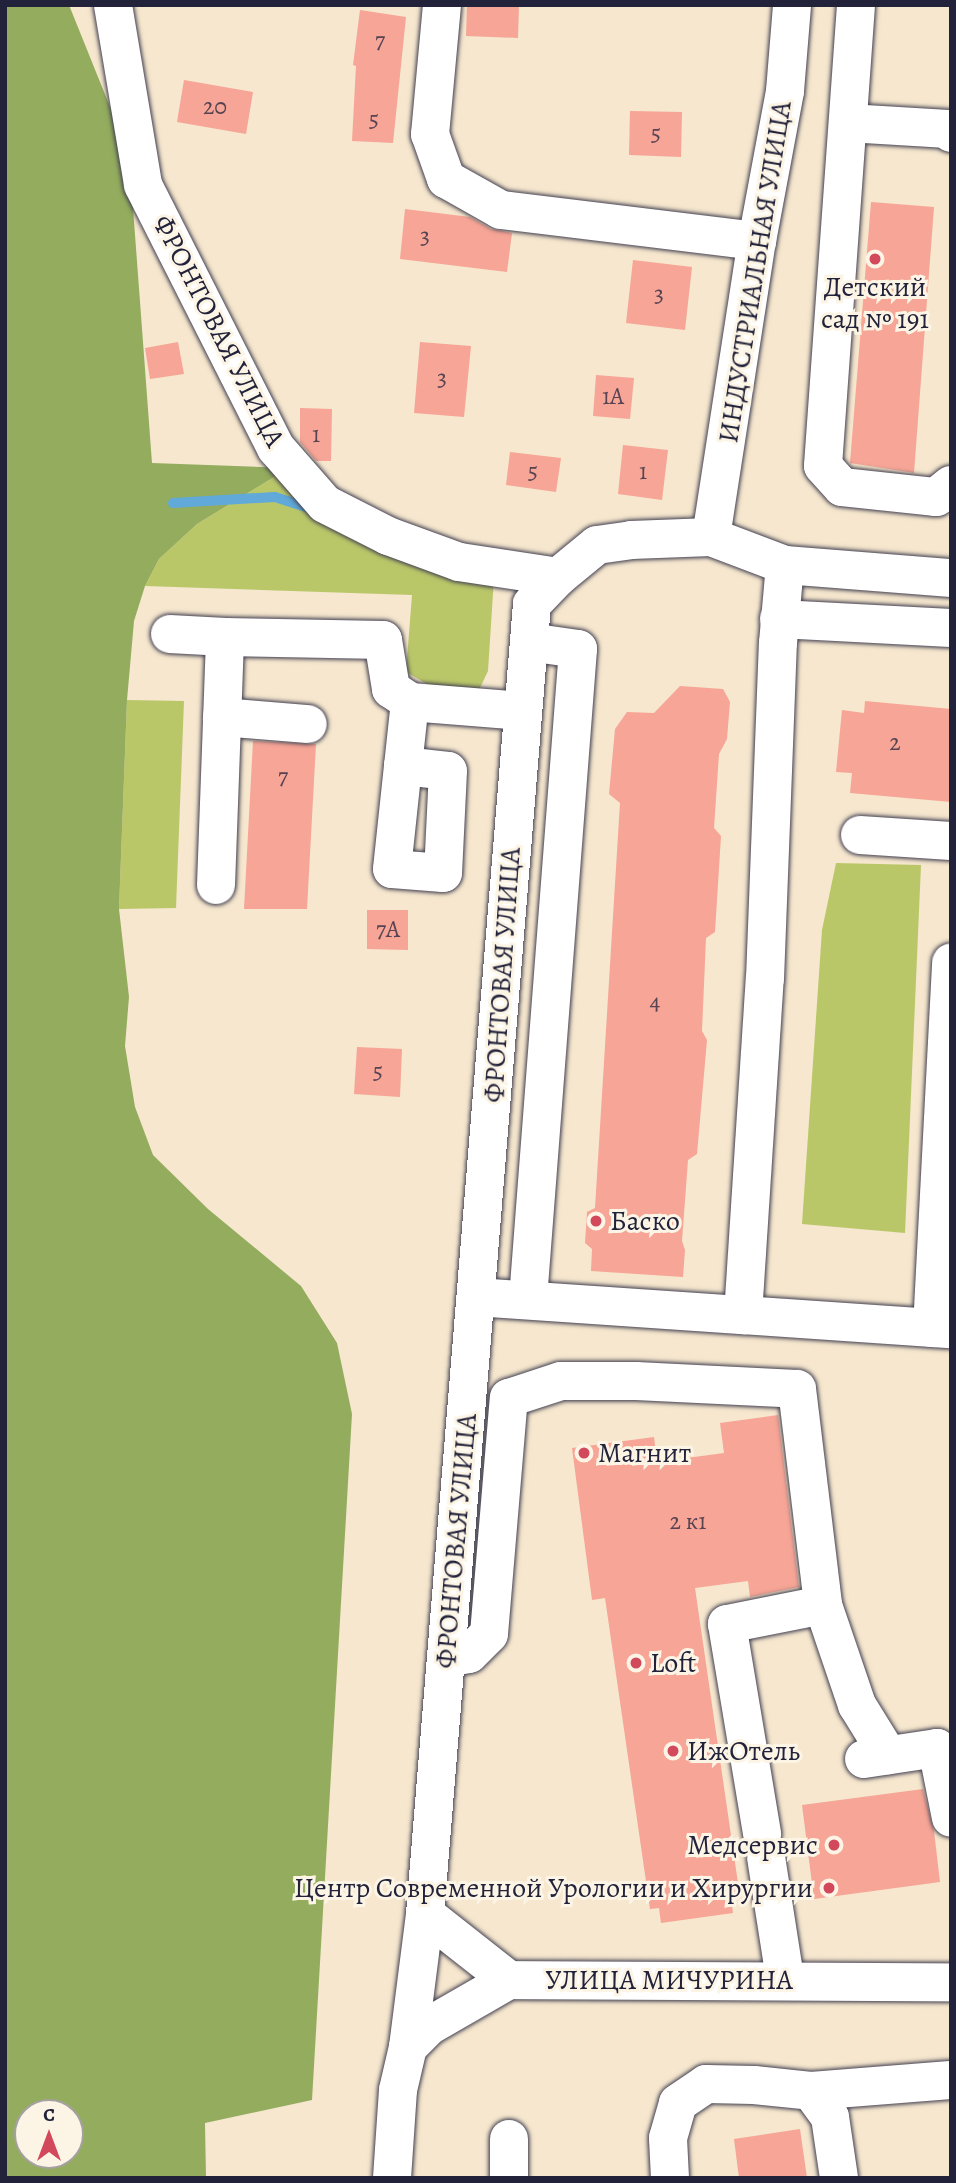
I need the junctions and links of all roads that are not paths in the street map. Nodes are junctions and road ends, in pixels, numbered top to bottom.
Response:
1 (113, 5) edge
2 (442, 5) edge
3 (792, 5) edge
4 (856, 5) edge
5 (848, 123) junction
6 (951, 133) edge
7 (757, 241) junction
8 (951, 485) edge
9 (711, 537) junction
10 (785, 565) junction
11 (558, 577) junction
12 (951, 578) edge
13 (779, 619) junction
14 (951, 628) edge
15 (170, 634) dead end
16 (225, 637) junction
17 (529, 642) junction
18 (410, 702) junction
19 (523, 711) junction
20 (222, 717) junction
21 (308, 724) dead end
22 (403, 766) dead end
23 (860, 835) dead end
24 (951, 841) edge
25 (216, 885) dead end
26 (950, 982) edge
27 (476, 1297) junction
28 (528, 1299) junction
29 (743, 1315) junction
30 (941, 1329) edge
31 (468, 1394) junction
32 (509, 1398) junction
33 (823, 1605) junction
34 (446, 1658) junction
35 (951, 1818) edge
36 (425, 1914) junction
37 (785, 1979) junction
38 (509, 1980) junction
39 (951, 1982) edge
40 (408, 2047) junction
41 (951, 2080) edge
42 (811, 2091) junction
43 (509, 2139) dead end
44 (392, 2178) edge
45 (509, 2178) edge
46 (670, 2178) edge
47 (839, 2178) edge

1 - 11 street, ФРОНТОВАЯ УЛИЦА
2 - 7 street
3 - 7 street, ИНДУСТРИАЛЬНАЯ УЛИЦА
4 - 5 street
5 - 6 street
5 - 8 street
7 - 9 street, ИНДУСТРИАЛЬНАЯ УЛИЦА
9 - 10 street
9 - 11 street
10 - 12 street
10 - 13 street
11 - 17 street, ФРОНТОВАЯ УЛИЦА
13 - 14 street
13 - 29 street
15 - 16 street
16 - 18 street
16 - 20 street
17 - 19 street, ФРОНТОВАЯ УЛИЦА
17 - 28 street
18 - 19 street
18 - 22 street
19 - 27 street, ФРОНТОВАЯ УЛИЦА
20 - 21 street
20 - 25 street
23 - 24 street
26 - 30 street
27 - 28 street
27 - 31 street, ФРОНТОВАЯ УЛИЦА
28 - 29 street
29 - 30 street
31 - 32 street
31 - 34 street, ФРОНТОВАЯ УЛИЦА
32 - 33 street
32 - 34 street
33 - 35 street
33 - 37 street
34 - 36 street, ФРОНТОВАЯ УЛИЦА
36 - 38 street
36 - 40 street, ФРОНТОВАЯ УЛИЦА
37 - 38 street, УЛИЦА МИЧУРИНА
37 - 39 street, УЛИЦА МИЧУРИНА
38 - 40 street, УЛИЦА МИЧУРИНА
40 - 44 street, ФРОНТОВАЯ УЛИЦА
41 - 42 street
42 - 46 street
42 - 47 street
43 - 45 street

